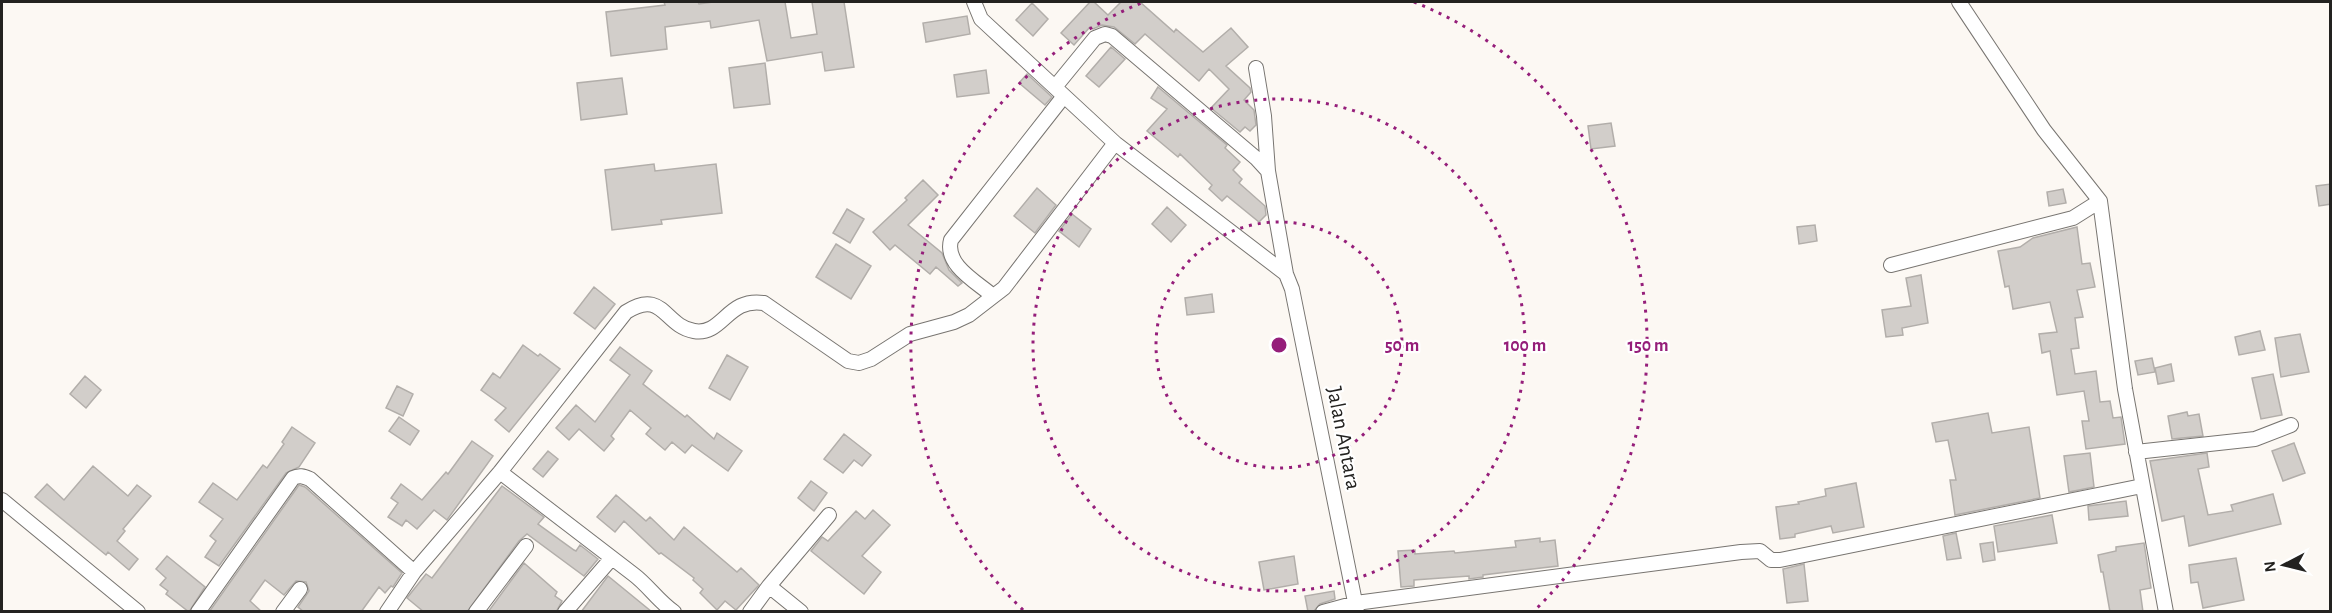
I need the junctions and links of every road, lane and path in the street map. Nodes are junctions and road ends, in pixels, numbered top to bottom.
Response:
1 (974, 2) edge
2 (1959, 2) edge
3 (1256, 68) dead end
4 (1060, 91) junction
5 (1115, 143) junction
6 (1268, 171) junction
7 (2100, 201) junction
8 (1891, 265) dead end
9 (1286, 274) junction
10 (993, 296) junction
11 (2291, 425) dead end
12 (2136, 452) junction
13 (500, 472) junction
14 (2142, 486) junction
15 (2, 500) edge
16 (830, 515) dead end
17 (526, 546) dead end
18 (611, 559) junction
19 (414, 572) junction
20 (769, 586) junction
21 (300, 589) dead end
22 (1356, 608) edge
23 (664, 609) edge
24 (138, 612) edge
25 (198, 612) edge
26 (283, 612) edge
27 (387, 612) edge
28 (476, 612) edge
29 (566, 612) edge
30 (750, 612) edge
31 (801, 612) edge
32 (1323, 612) edge
33 (2166, 612) edge

1 - 4 street
2 - 7 street
3 - 6 street, Jalan Antara
4 - 5 street
4 - 6 street
4 - 10 street
5 - 9 street
5 - 10 street
6 - 9 street, Jalan Antara
7 - 8 street
7 - 12 street
9 - 22 street, Jalan Antara
10 - 13 street
11 - 12 street
12 - 14 street
13 - 18 street
13 - 19 street
14 - 22 street
14 - 33 street
15 - 24 street
16 - 20 street
17 - 28 street
18 - 23 street
18 - 29 street
19 - 25 street
19 - 27 street
20 - 30 street
20 - 31 street
21 - 26 street
22 - 32 street

